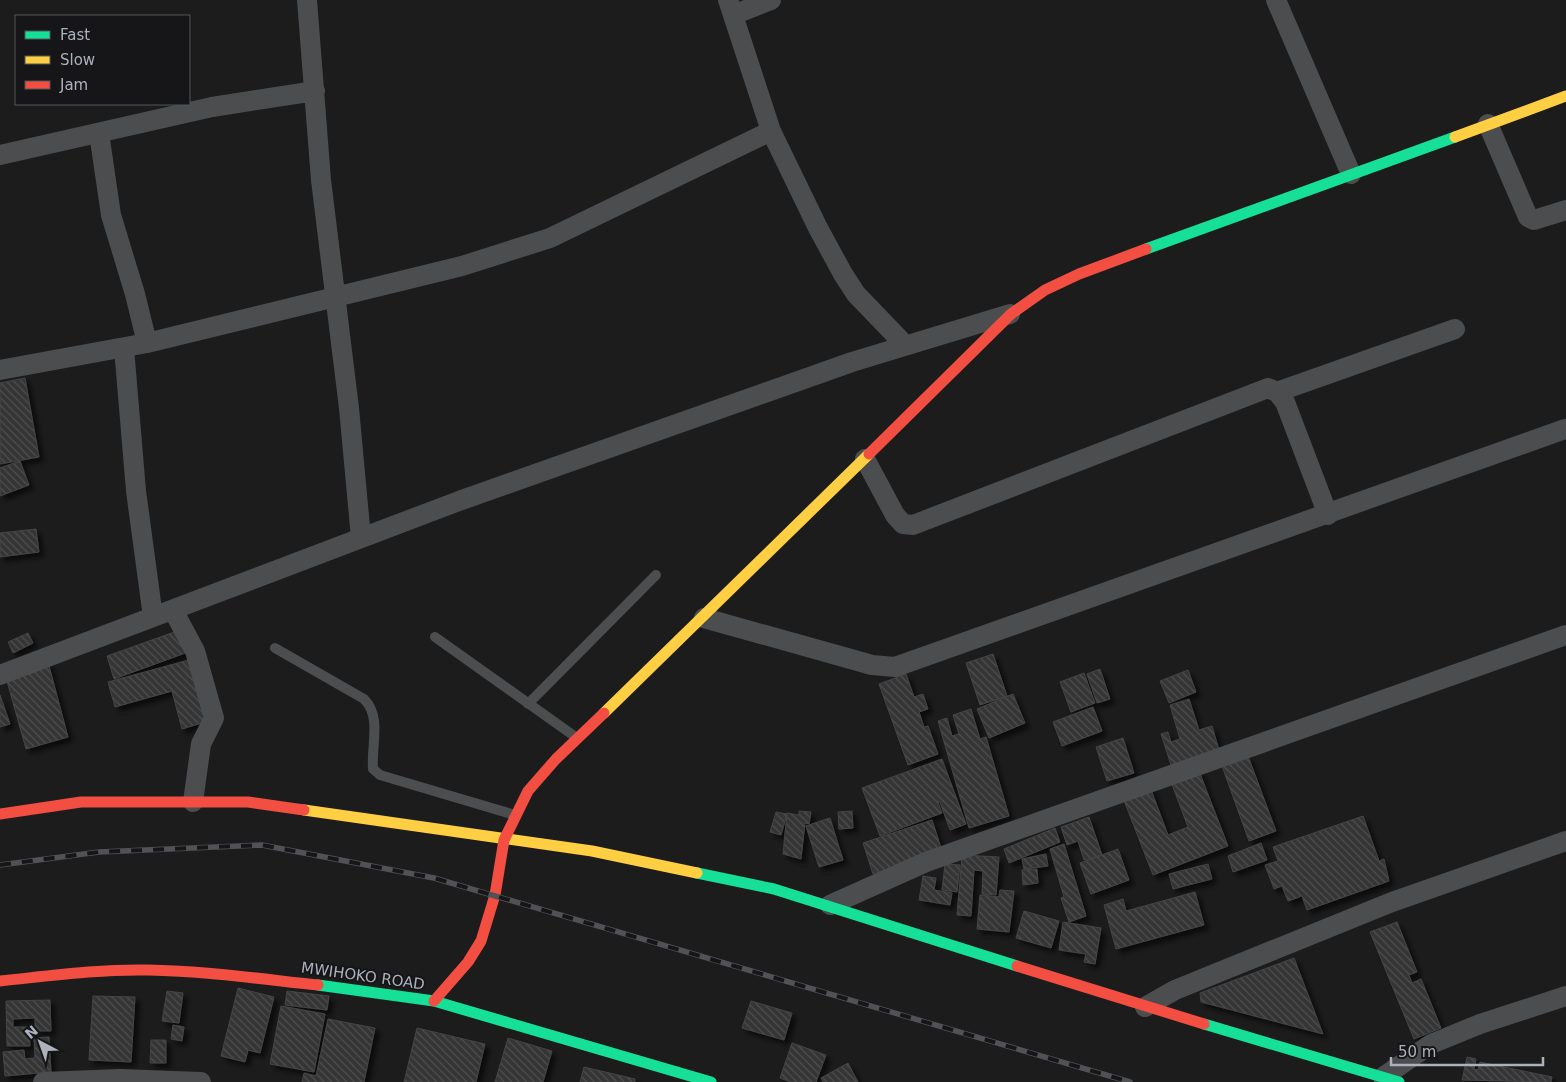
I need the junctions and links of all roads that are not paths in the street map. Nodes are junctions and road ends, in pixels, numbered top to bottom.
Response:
1 (307, 0) edge
2 (771, 0) edge
3 (1276, 0) edge
4 (730, 8) edge
5 (315, 91) junction
6 (1566, 96) edge
7 (1488, 124) junction
8 (771, 131) junction
9 (99, 133) junction
10 (0, 155) edge
11 (1351, 174) junction
12 (1566, 210) edge
13 (336, 299) junction
14 (1010, 314) junction
15 (1455, 329) dead end
16 (147, 343) junction
17 (905, 345) junction
18 (124, 348) junction
19 (0, 370) edge
20 (1277, 392) junction
21 (1565, 429) edge
22 (865, 459) junction
23 (1328, 515) junction
24 (361, 538) junction
25 (656, 575) dead end
26 (173, 610) junction
27 (153, 617) junction
28 (704, 618) junction
29 (1566, 635) edge
30 (435, 637) dead end
31 (275, 648) dead end
32 (0, 675) edge
33 (528, 704) junction
34 (578, 739) junction
35 (193, 802) junction
36 (0, 814) edge
37 (516, 816) junction
38 (504, 840) junction
39 (1566, 841) edge
40 (830, 905) junction
41 (0, 981) edge
42 (1566, 996) edge
43 (434, 1001) junction
44 (1145, 1007) junction
45 (118, 1080) edge
46 (1391, 1080) edge
47 (44, 1082) edge
48 (200, 1082) edge
49 (711, 1082) edge

1 - 5 street
2 - 4 street
3 - 11 street
4 - 8 street
5 - 9 street
5 - 13 street
6 - 7 street
7 - 11 street
7 - 12 street
8 - 13 street
8 - 17 street
9 - 10 street
9 - 16 street
11 - 14 street
13 - 16 street
13 - 24 street
14 - 17 street
14 - 22 street
15 - 20 street
16 - 18 street
17 - 24 street
18 - 19 street
18 - 27 street
20 - 22 street
20 - 23 street
21 - 23 street
22 - 28 street
23 - 28 street
24 - 26 street
25 - 33 lane
26 - 27 street
26 - 35 street
27 - 32 street
28 - 34 street
29 - 40 street
30 - 33 lane
31 - 37 lane
33 - 34 lane
34 - 37 street
35 - 36 street
35 - 38 street
37 - 38 street
38 - 40 street
38 - 43 street
39 - 44 street
40 - 44 street
41 - 43 street, MWIHOKO ROAD
42 - 46 street
43 - 49 street, MWIHOKO ROAD
44 - 46 street
45 - 47 street
45 - 48 street

